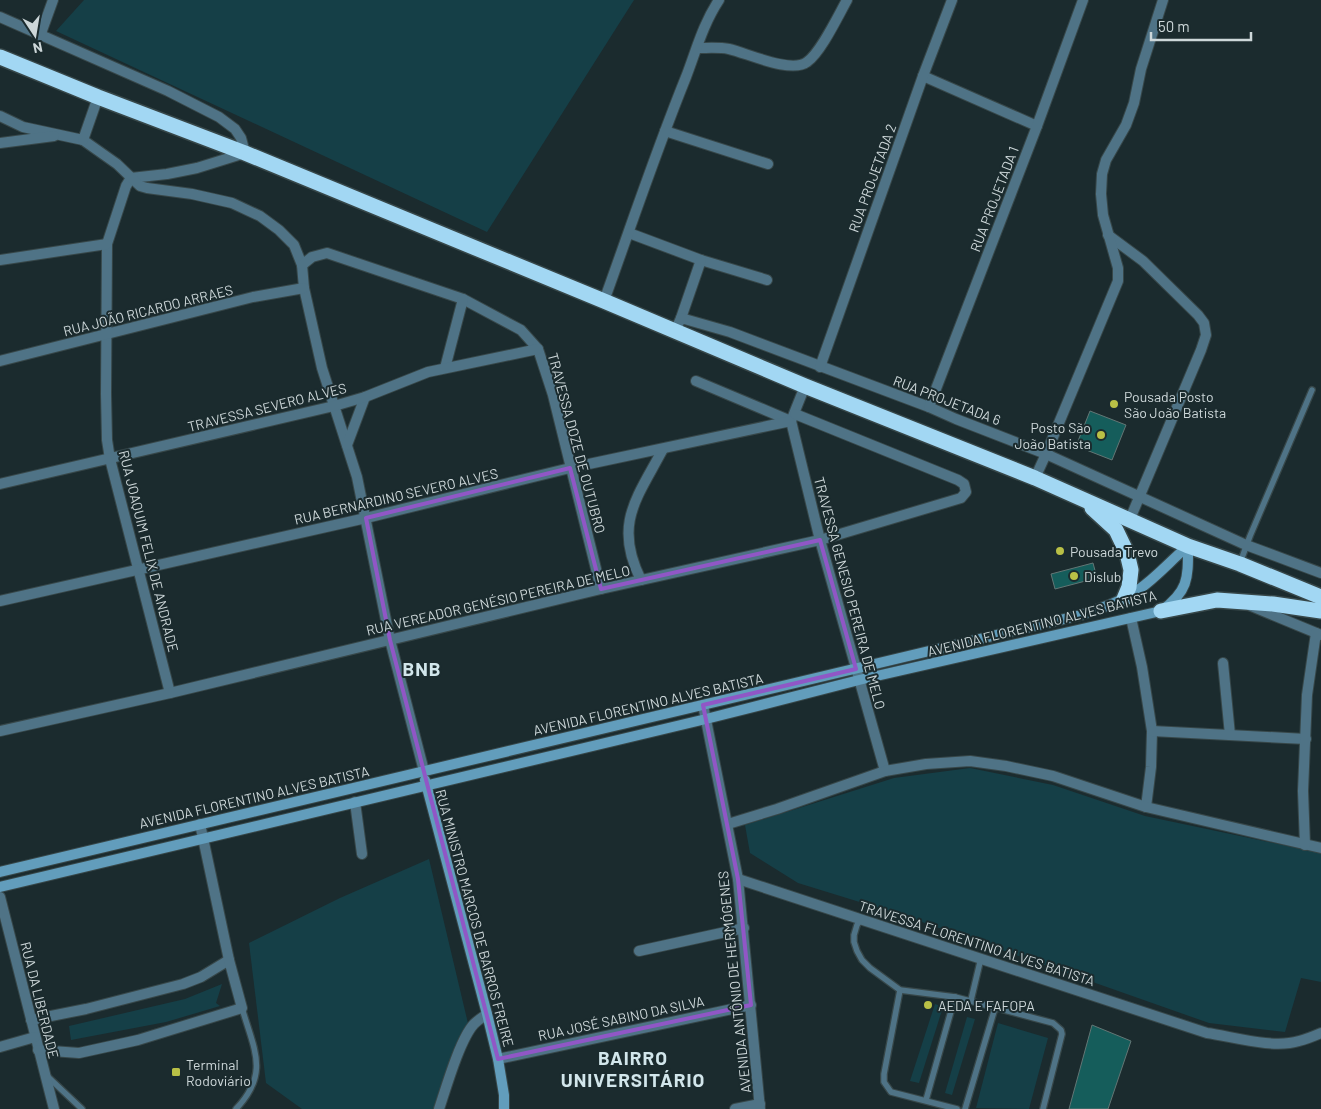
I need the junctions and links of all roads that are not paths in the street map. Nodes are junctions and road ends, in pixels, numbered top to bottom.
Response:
1 (53, 0) edge
2 (719, 0) edge
3 (847, 0) edge
4 (952, 0) edge
5 (1083, 0) edge
6 (1163, 0) edge
7 (0, 18) edge
8 (40, 36) junction
9 (698, 48) junction
10 (0, 57) edge
11 (923, 76) junction
12 (98, 97) junction
13 (0, 116) edge
14 (1037, 126) junction
15 (665, 131) junction
16 (62, 136) junction
17 (83, 140) junction
18 (0, 143) edge
19 (245, 153) junction
20 (768, 164) dead end
21 (131, 178) junction
22 (629, 233) junction
23 (1108, 235) junction
24 (107, 244) junction
25 (0, 260) edge
26 (701, 260) junction
27 (302, 265) junction
28 (767, 280) dead end
29 (304, 288) junction
30 (463, 299) junction
31 (604, 301) junction
32 (678, 324) junction
33 (106, 335) junction
34 (538, 349) junction
35 (0, 361) edge
36 (820, 367) junction
37 (445, 368) junction
38 (696, 382) dead end
39 (805, 386) junction
40 (1312, 390) dead end
41 (364, 396) junction
42 (334, 406) junction
43 (929, 407) junction
44 (793, 418) junction
45 (346, 445) junction
46 (663, 448) junction
47 (1046, 454) junction
48 (110, 459) junction
49 (570, 468) junction
50 (1034, 478) junction
51 (0, 484) edge
52 (1139, 497) junction
53 (1084, 500) junction
54 (366, 518) junction
55 (1130, 519) junction
56 (820, 540) junction
57 (1246, 545) junction
58 (1188, 546) junction
59 (1240, 564) junction
60 (139, 570) junction
61 (1321, 573) edge
62 (641, 580) junction
63 (601, 589) junction
64 (1321, 598) edge
65 (1124, 599) junction
66 (0, 601) edge
67 (1241, 602) junction
68 (1161, 611) junction
69 (1321, 611) edge
70 (1081, 615) junction
71 (1131, 618) junction
72 (1084, 629) junction
73 (1319, 634) edge
74 (390, 640) junction
75 (1223, 663) dead end
76 (856, 669) junction
77 (859, 680) junction
78 (170, 694) junction
79 (703, 705) junction
80 (706, 719) junction
81 (0, 731) edge
82 (1152, 731) junction
83 (1230, 735) junction
84 (1306, 739) junction
85 (424, 771) junction
86 (884, 771) junction
87 (426, 785) junction
88 (355, 802) junction
89 (1146, 807) junction
90 (200, 824) junction
91 (728, 824) junction
92 (203, 839) junction
93 (1305, 845) junction
94 (1321, 848) edge
95 (362, 854) dead end
96 (0, 872) edge
97 (738, 879) junction
98 (0, 887) edge
99 (0, 897) edge
100 (862, 919) junction
101 (744, 928) junction
102 (639, 951) dead end
103 (981, 958) junction
104 (229, 960) junction
105 (900, 990) junction
106 (955, 997) junction
107 (971, 1000) junction
108 (751, 1005) junction
109 (242, 1008) junction
110 (995, 1008) junction
111 (487, 1014) junction
112 (31, 1020) junction
113 (1321, 1033) edge
114 (35, 1037) junction
115 (0, 1047) edge
116 (38, 1050) junction
117 (498, 1058) junction
118 (44, 1073) junction
119 (926, 1100) junction
120 (760, 1106) edge
121 (937, 1106) edge
122 (54, 1109) edge
123 (82, 1109) edge
124 (236, 1109) edge
125 (439, 1109) edge
126 (504, 1109) edge
127 (735, 1109) edge
128 (957, 1109) edge
129 (966, 1109) edge
130 (1043, 1109) edge

1 - 8 street
2 - 9 street
3 - 9 street
4 - 11 street, RUA PROJETADA 2
5 - 14 street, RUA PROJETADA 1
6 - 23 street
7 - 8 street
8 - 19 street
9 - 15 street
10 - 12 highway
11 - 14 street
11 - 36 street, RUA PROJETADA 2
12 - 17 street
12 - 19 highway
13 - 16 street
14 - 43 street, RUA PROJETADA 1
15 - 20 street
15 - 22 street
16 - 17 street
16 - 18 street
17 - 21 street
19 - 21 street
19 - 31 highway
21 - 24 street, RUA JOAQUIM FELIX DE ANDRADE
21 - 27 street
22 - 26 street
22 - 31 street
23 - 47 street
23 - 52 street
24 - 25 street
24 - 33 street, RUA JOAQUIM FELIX DE ANDRADE
26 - 28 street
26 - 32 street
27 - 29 street
27 - 30 street, TRAVESSA DOZE DE OUTUBRO
29 - 33 street, RUA JOÃO RICARDO ARRAES
29 - 42 street
30 - 34 street, TRAVESSA DOZE DE OUTUBRO
30 - 37 street
31 - 32 highway
32 - 36 street, RUA PROJETADA 6
32 - 39 highway
33 - 35 street, RUA JOÃO RICARDO ARRAES
33 - 48 street, RUA JOAQUIM FELIX DE ANDRADE
34 - 37 street, TRAVESSA SEVERO ALVES
34 - 49 street, TRAVESSA DOZE DE OUTUBRO
36 - 43 street, RUA PROJETADA 6
37 - 41 street, TRAVESSA SEVERO ALVES
38 - 44 street
39 - 44 street
39 - 50 highway
40 - 57 lane
41 - 42 street, TRAVESSA SEVERO ALVES
41 - 45 street
42 - 45 street
42 - 48 street, TRAVESSA SEVERO ALVES
43 - 47 street, RUA PROJETADA 6
44 - 46 street, RUA BERNARDINO SEVERO ALVES
44 - 56 street, TRAVESSA GENESIO PEREIRA DE MELO
44 - 56 street, RUA VEREADOR GENÉSIO PEREIRA DE MELO
45 - 54 street
46 - 49 street, RUA BERNARDINO SEVERO ALVES
46 - 62 street, TRAVESSA DOZE DE OUTUBRO
47 - 50 street
47 - 52 street, RUA PROJETADA 6
48 - 51 street, TRAVESSA SEVERO ALVES
48 - 60 street, RUA JOAQUIM FELIX DE ANDRADE
49 - 54 street, RUA BERNARDINO SEVERO ALVES
49 - 63 street, TRAVESSA DOZE DE OUTUBRO
50 - 53 highway
52 - 55 street
52 - 57 street, RUA PROJETADA 6
53 - 55 highway
53 - 65 highway
54 - 60 street, RUA BERNARDINO SEVERO ALVES
54 - 74 street
55 - 58 highway
56 - 62 street, RUA VEREADOR GENÉSIO PEREIRA DE MELO
56 - 76 street, TRAVESSA GENESIO PEREIRA DE MELO
57 - 59 lane
57 - 61 street, RUA PROJETADA 6
58 - 59 highway
58 - 65 main road, AVENIDA FLORENTINO ALVES BATISTA
58 - 68 main road, AVENIDA FLORENTINO ALVES BATISTA
59 - 64 highway
60 - 66 street, RUA BERNARDINO SEVERO ALVES
60 - 78 street, RUA JOAQUIM FELIX DE ANDRADE
62 - 63 street, RUA VEREADOR GENÉSIO PEREIRA DE MELO
63 - 74 street, RUA VEREADOR GENÉSIO PEREIRA DE MELO
65 - 70 main road, AVENIDA FLORENTINO ALVES BATISTA
67 - 68 highway
67 - 69 highway
67 - 73 street
68 - 71 main road, AVENIDA FLORENTINO ALVES BATISTA
70 - 72 main road
70 - 76 main road, AVENIDA FLORENTINO ALVES BATISTA
71 - 72 main road, AVENIDA FLORENTINO ALVES BATISTA
71 - 82 street
72 - 77 main road, AVENIDA FLORENTINO ALVES BATISTA
73 - 84 street
74 - 78 street, RUA VEREADOR GENÉSIO PEREIRA DE MELO
74 - 85 street
75 - 83 street
76 - 77 street, TRAVESSA GENESIO PEREIRA DE MELO
76 - 79 main road, AVENIDA FLORENTINO ALVES BATISTA
77 - 80 main road, AVENIDA FLORENTINO ALVES BATISTA
77 - 86 street, TRAVESSA GENESIO PEREIRA DE MELO
78 - 81 street, RUA VEREADOR GENÉSIO PEREIRA DE MELO
79 - 80 street, AVENIDA ANTÔNIO DE HERMÓGENES
79 - 85 main road, AVENIDA FLORENTINO ALVES BATISTA
80 - 87 main road, AVENIDA FLORENTINO ALVES BATISTA
80 - 91 street, AVENIDA ANTÔNIO DE HERMÓGENES
82 - 83 street
82 - 89 street
83 - 84 street
84 - 93 street
85 - 87 main road, RUA MINISTRO MARCOS DE BARROS FREIRE
85 - 90 main road, AVENIDA FLORENTINO ALVES BATISTA
86 - 89 street
86 - 91 street
87 - 88 main road, AVENIDA FLORENTINO ALVES BATISTA
87 - 111 main road, RUA MINISTRO MARCOS DE BARROS FREIRE
88 - 92 main road, AVENIDA FLORENTINO ALVES BATISTA
88 - 95 street
89 - 93 street
90 - 92 street
90 - 96 main road, AVENIDA FLORENTINO ALVES BATISTA
91 - 97 street, AVENIDA ANTÔNIO DE HERMÓGENES
92 - 98 main road, AVENIDA FLORENTINO ALVES BATISTA
92 - 104 street
93 - 94 street
97 - 100 street, TRAVESSA FLORENTINO ALVES BATISTA
97 - 101 street, AVENIDA ANTÔNIO DE HERMÓGENES
99 - 112 street, RUA DA LIBERDADE
100 - 103 street, TRAVESSA FLORENTINO ALVES BATISTA
100 - 105 lane
101 - 102 street
101 - 108 street, AVENIDA ANTÔNIO DE HERMÓGENES
103 - 107 lane
103 - 113 street, TRAVESSA FLORENTINO ALVES BATISTA
104 - 109 street
104 - 112 street
105 - 106 lane
105 - 119 lane
106 - 107 lane
106 - 119 lane
107 - 110 lane
108 - 117 street, RUA JOSÉ SABINO DA SILVA
108 - 120 street, AVENIDA ANTÔNIO DE HERMÓGENES
109 - 116 street
109 - 124 lane
110 - 129 lane
110 - 130 lane
111 - 117 main road, RUA MINISTRO MARCOS DE BARROS FREIRE
111 - 125 street
112 - 114 street, RUA DA LIBERDADE
114 - 115 street
114 - 116 street, RUA DA LIBERDADE
116 - 118 street, RUA DA LIBERDADE
117 - 126 main road, RUA MINISTRO MARCOS DE BARROS FREIRE
118 - 122 street, RUA DA LIBERDADE
118 - 123 lane
119 - 121 lane
120 - 127 street
121 - 128 lane

